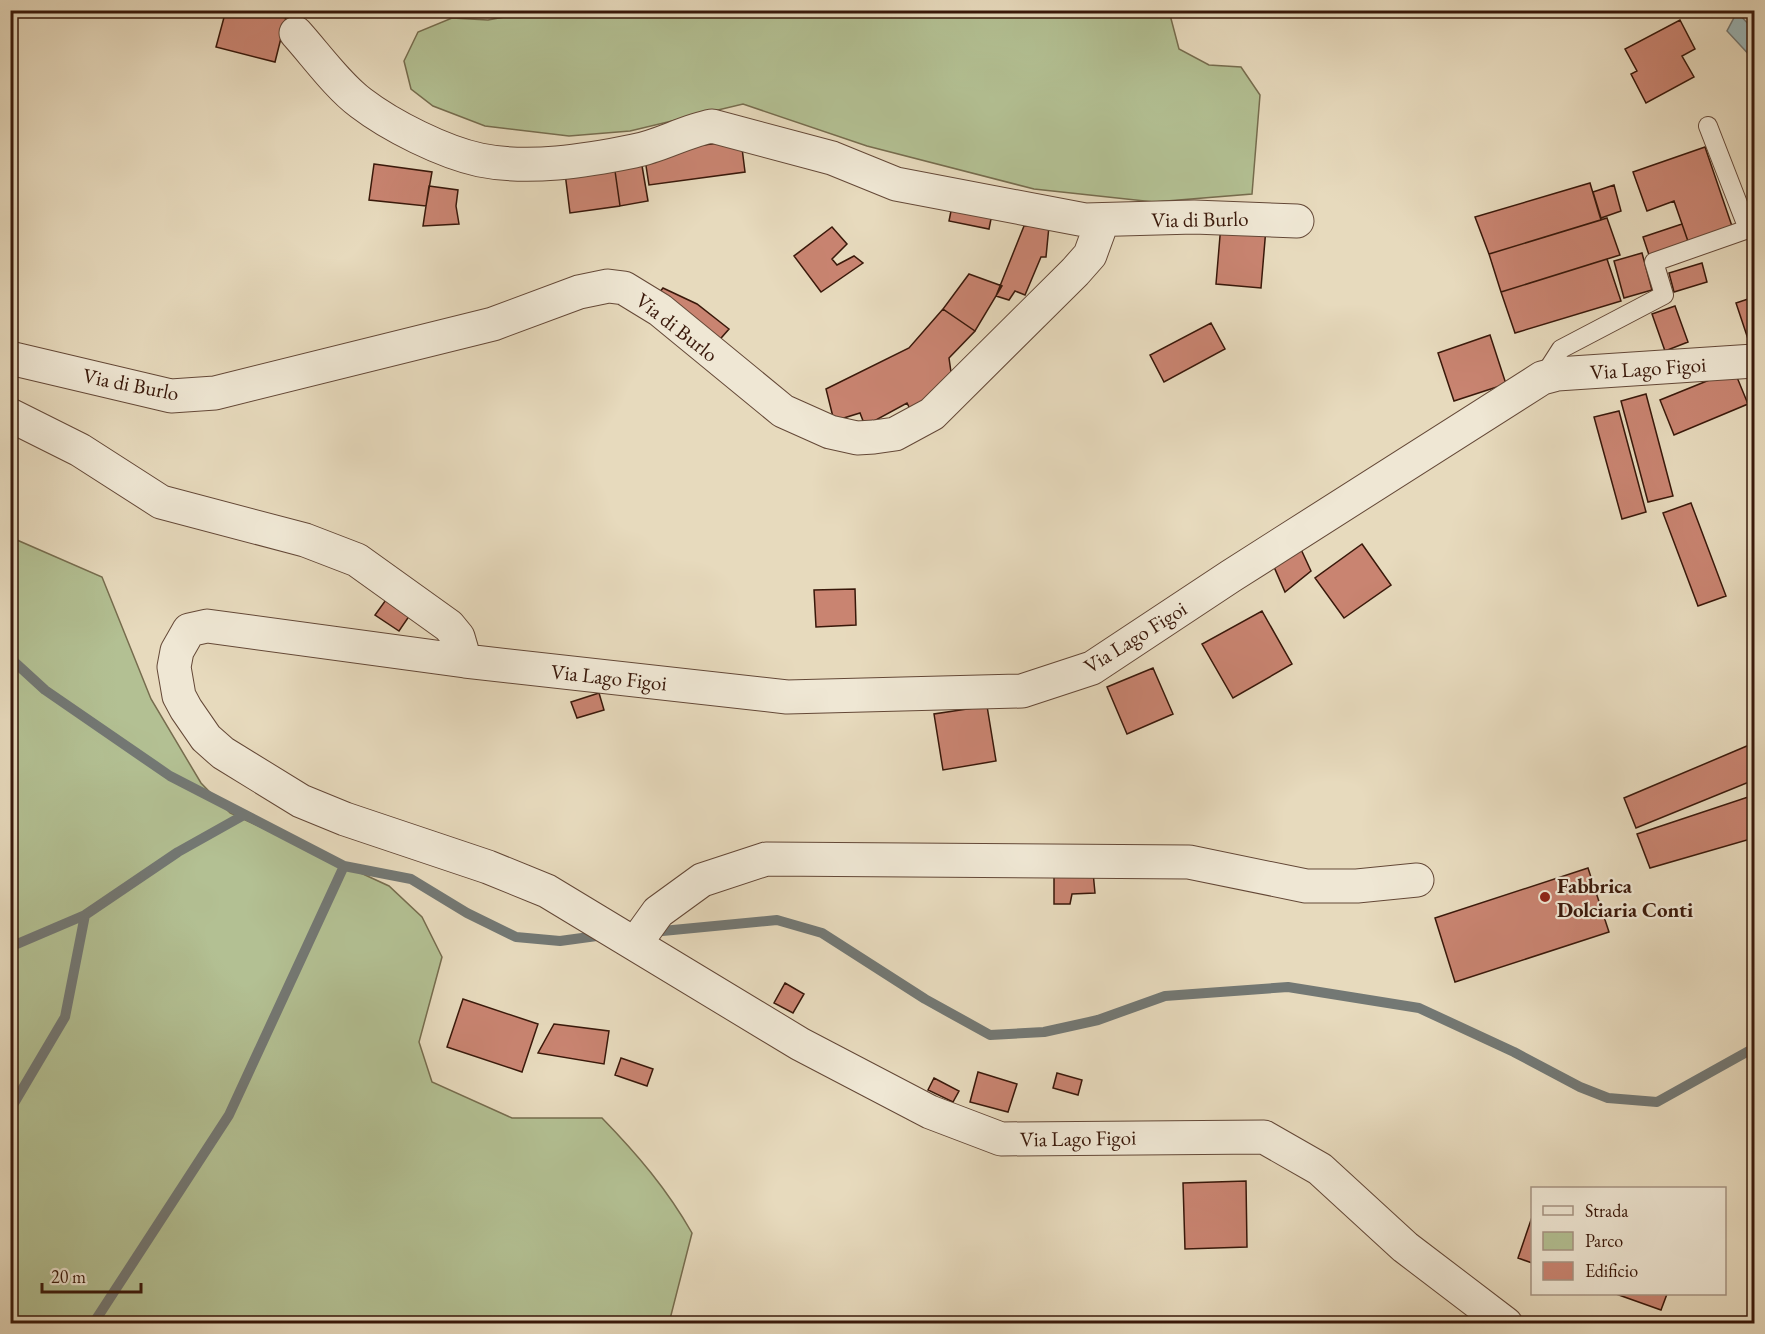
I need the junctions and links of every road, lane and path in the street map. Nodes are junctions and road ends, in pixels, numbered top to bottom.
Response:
1 (296, 33) dead end
2 (1708, 126) dead end
3 (1297, 221) dead end
4 (1102, 222) junction
5 (10, 358) edge
6 (1755, 361) edge
7 (1542, 378) junction
8 (10, 415) edge
9 (465, 661) junction
10 (1417, 880) dead end
11 (635, 944) junction
12 (1506, 1323) edge

1 - 4 street, Via di Burlo
2 - 7 lane, Via Lago Figoi
3 - 4 street, Via di Burlo
4 - 5 street, Via di Burlo
6 - 7 street, Via Lago Figoi
7 - 9 street, Via Lago Figoi
8 - 9 street
9 - 11 street, Via Lago Figoi
10 - 11 street
11 - 12 street, Via Lago Figoi

